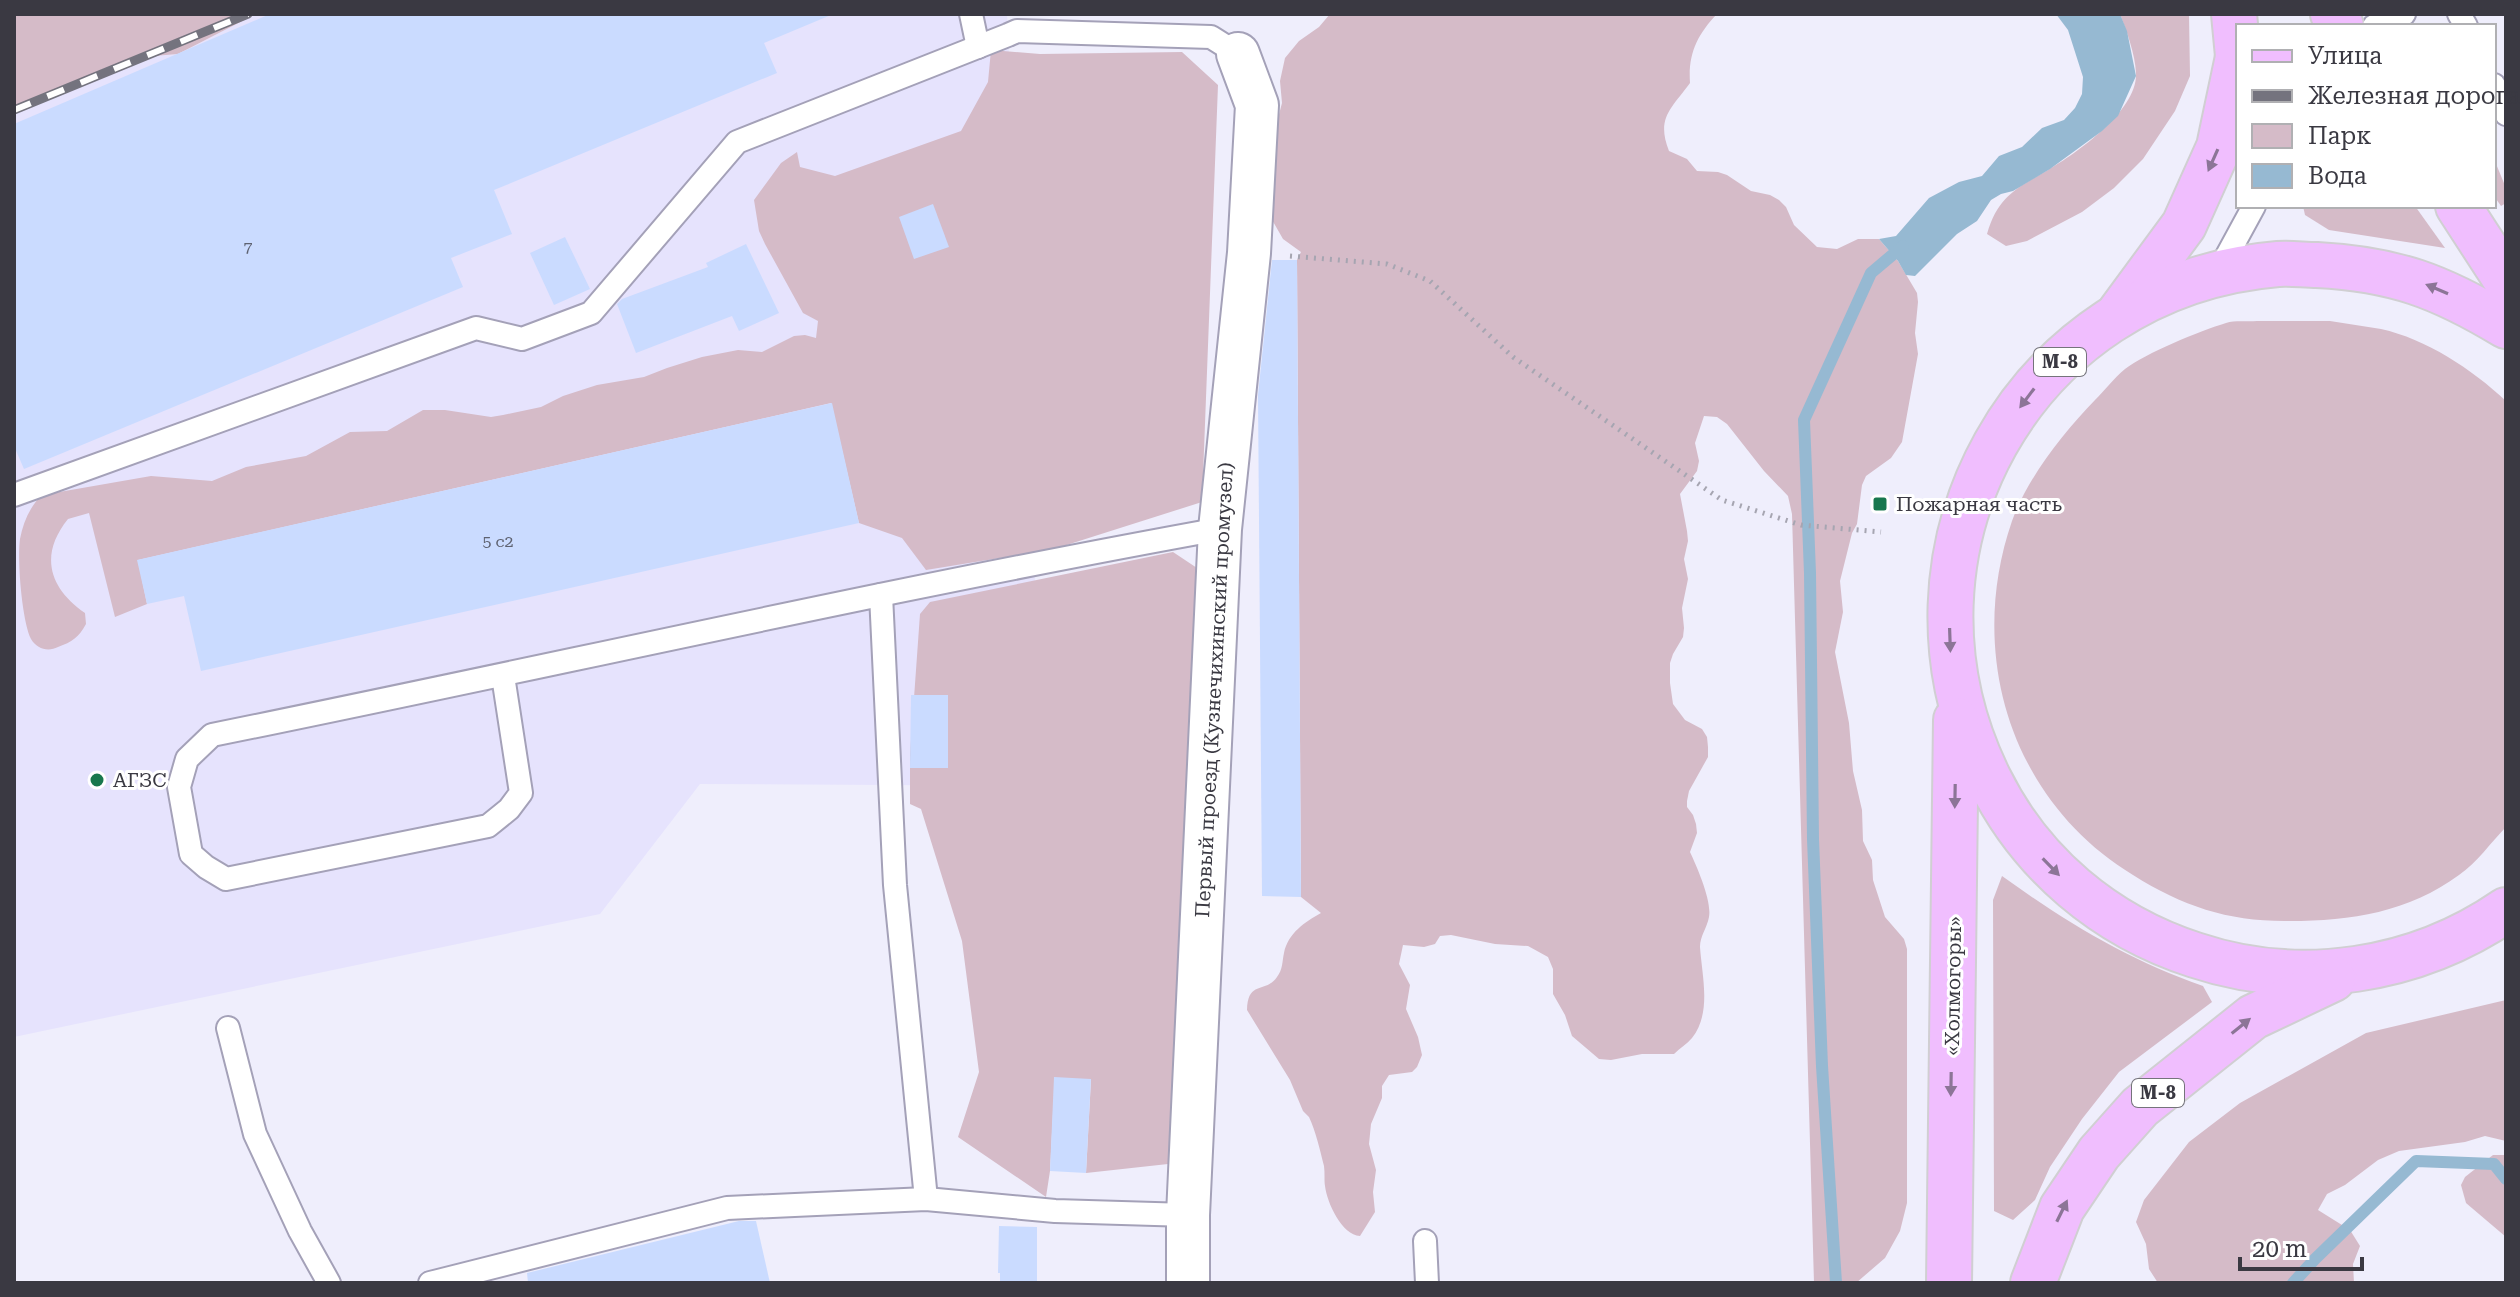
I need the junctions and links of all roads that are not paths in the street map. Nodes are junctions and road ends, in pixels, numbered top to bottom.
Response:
1 (971, 14) edge
2 (2234, 14) edge
3 (2404, 14) edge
4 (2379, 24) edge
5 (2236, 35) edge
6 (978, 47) junction
7 (1238, 54) joint
8 (2236, 66) edge
9 (2496, 90) edge
10 (2506, 114) edge
11 (2253, 208) edge
12 (2459, 208) edge
13 (2217, 274) junction
14 (2506, 280) edge
15 (2117, 316) junction
16 (2506, 326) edge
17 (14, 495) edge
18 (1220, 529) junction
19 (881, 595) junction
20 (503, 676) junction
21 (1956, 690) junction
22 (2506, 910) edge
23 (2506, 949) edge
24 (2410, 958) junction
25 (2352, 971) junction
26 (228, 1028) dead end
27 (926, 1199) junction
28 (1188, 1215) junction
29 (1425, 1241) dead end
30 (329, 1283) edge
31 (430, 1283) edge
32 (1188, 1283) edge
33 (1427, 1283) edge
34 (1949, 1283) edge
35 (2033, 1283) edge

1 - 6 lane
2 - 5 main road, «Холмогоры» / М-8
3 - 4 lane
6 - 7 lane
6 - 17 lane
7 - 18 street, Первый проезд (Кузнечихинский промузел)
8 -> 15 main road, «Холмогоры» / М-8
9 - 10 lane
11 - 13 lane
12 - 14 main road
13 - 15 main road, «Холмогоры» / М-8
16 -> 13 main road, «Холмогоры» / М-8
15 -> 21 main road, «Холмогоры» / М-8
18 - 19 lane
18 - 28 street, Первый проезд (Кузнечихинский промузел)
19 - 20 lane
19 - 27 lane
20 - 20 lane
21 -> 25 main road, «Холмогоры» / М-8
21 -> 34 main road, «Холмогоры» / М-8
22 - 24 main road, «Холмогоры» / М-8
23 - 24 main road
24 - 25 main road, «Холмогоры» / М-8
35 -> 25 main road, «Холмогоры» / М-8
26 - 30 lane
27 - 28 lane
27 - 31 lane
28 - 32 street, Первый проезд (Кузнечихинский промузел)
29 - 33 lane

